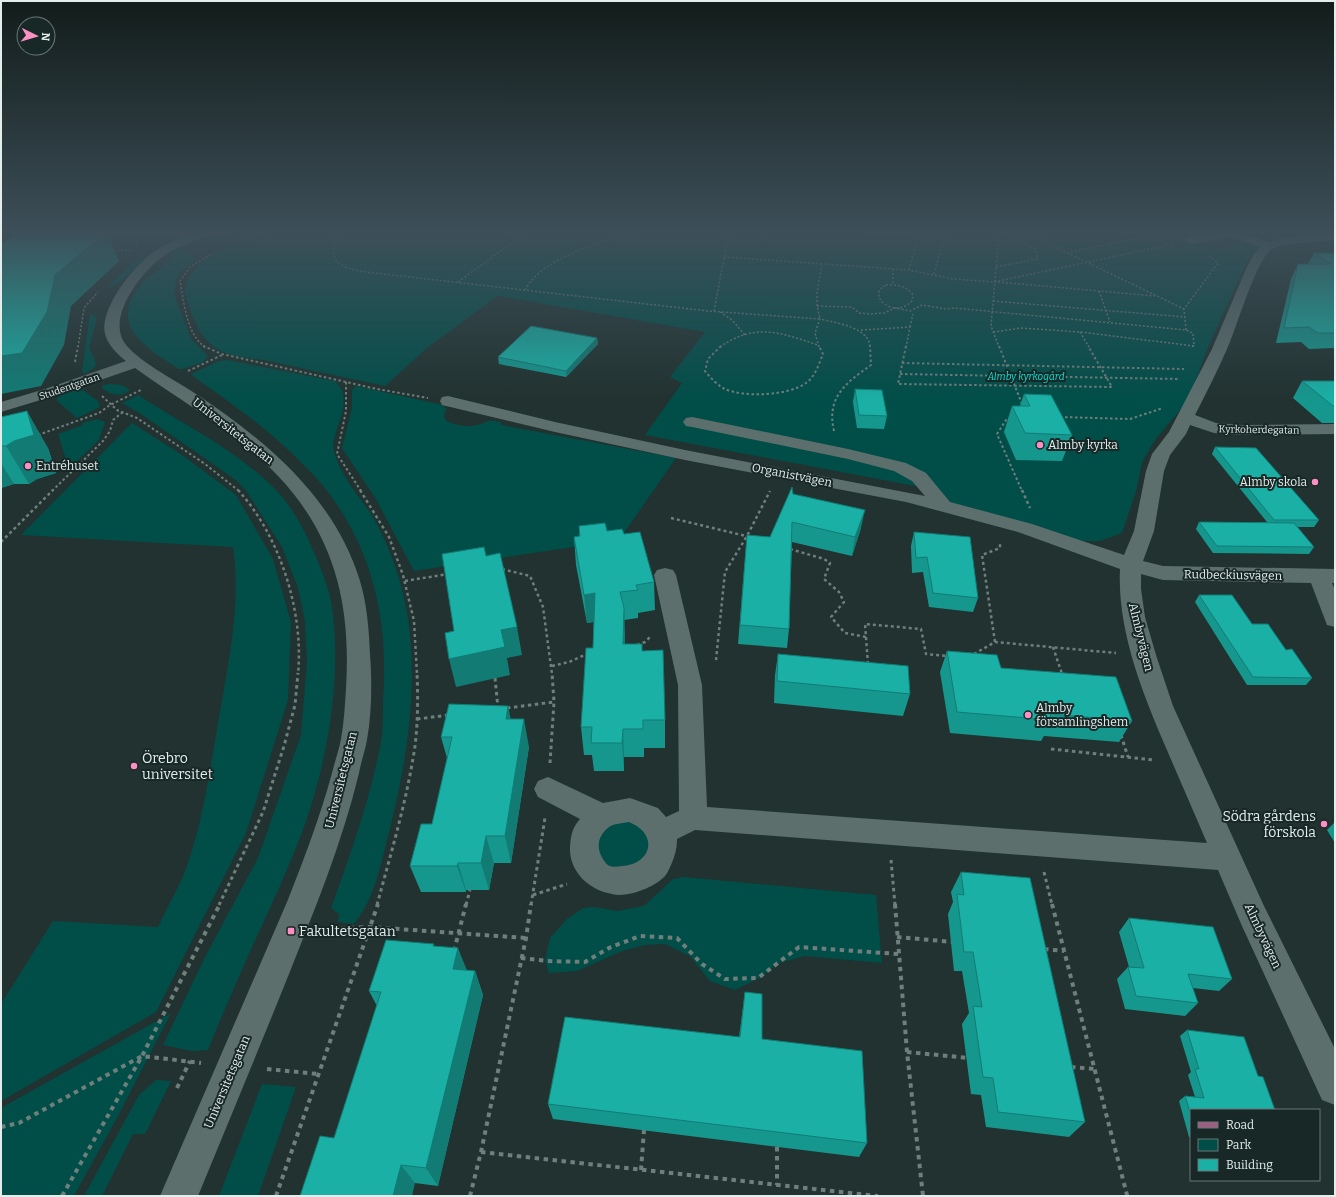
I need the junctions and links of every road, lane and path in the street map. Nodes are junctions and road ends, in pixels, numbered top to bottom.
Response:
1 (128, 288) edge
2 (181, 288) edge
3 (507, 288) edge
4 (718, 288) edge
5 (818, 288) edge
6 (881, 288) edge
7 (902, 288) edge
8 (994, 288) edge
9 (1062, 288) edge
10 (1140, 288) edge
11 (1200, 288) edge
12 (1244, 288) edge
13 (101, 289) dead end
14 (525, 290) joint
15 (1099, 291) junction
16 (1157, 296) junction
17 (993, 301) junction
18 (817, 306) junction
19 (895, 308) junction
20 (1184, 309) junction
21 (1106, 310) junction
22 (714, 311) junction
23 (720, 312) junction
24 (992, 312) junction
25 (913, 314) dead end
26 (1185, 317) junction
27 (820, 319) junction
28 (1110, 322) junction
29 (910, 327) junction
30 (860, 330) junction
31 (1186, 330) junction
32 (994, 332) junction
33 (1080, 332) junction
34 (745, 336) junction
35 (818, 345) junction
36 (1194, 346) junction
37 (1220, 349) junction
38 (1192, 351) dead end
39 (222, 354) junction
40 (137, 362) junction
41 (902, 363) junction
42 (1006, 364) junction
43 (1100, 366) junction
44 (900, 374) junction
45 (1185, 374) dead end
46 (1011, 375) junction
47 (1106, 377) junction
48 (164, 380) junction
49 (83, 382) junction
50 (1015, 386) junction
51 (1181, 386) dead end
52 (448, 401) joint
53 (110, 405) junction
54 (1, 407) edge
55 (1024, 408) edge
56 (123, 412) junction
57 (1176, 412) junction
58 (1012, 416) dead end
59 (1058, 417) edge
60 (692, 422) dead end
61 (1335, 429) edge
62 (35, 436) edge
63 (848, 454) junction
64 (779, 473) junction
65 (943, 506) junction
66 (671, 518) dead end
67 (1000, 521) junction
68 (1041, 534) junction
69 (747, 536) junction
70 (755, 539) edge
71 (1, 542) edge
72 (786, 548) edge
73 (1131, 565) junction
74 (496, 568) edge
75 (456, 573) edge
76 (664, 575) dead end
77 (1327, 576) edge
78 (405, 581) dead end
79 (674, 613) junction
80 (1335, 619) edge
81 (866, 637) junction
82 (995, 642) junction
83 (632, 647) edge
84 (1053, 647) junction
85 (594, 652) edge
86 (973, 655) edge
87 (1144, 655) junction
88 (953, 657) edge
89 (716, 660) dead end
90 (552, 666) junction
91 (868, 667) edge
92 (1067, 677) edge
93 (495, 678) dead end
94 (554, 702) junction
95 (498, 709) junction
96 (491, 710) edge
97 (454, 715) edge
98 (498, 715) edge
99 (417, 719) dead end
100 (1121, 734) edge
101 (1051, 749) dead end
102 (1128, 757) junction
103 (1186, 763) junction
104 (548, 789) junction
105 (602, 816) junction
106 (693, 818) junction
107 (662, 832) junction
108 (888, 832) junction
109 (1037, 844) junction
110 (1228, 858) junction
111 (470, 890) edge
112 (317, 930) dead end
113 (459, 932) junction
114 (897, 936) junction
115 (526, 938) junction
116 (958, 943) dead end
117 (1036, 948) edge
118 (1065, 950) junction
119 (898, 954) junction
120 (452, 958) edge
121 (522, 958) junction
122 (907, 1052) junction
123 (142, 1056) junction
124 (975, 1059) dead end
125 (190, 1062) dead end
126 (1068, 1066) edge
127 (1095, 1069) junction
128 (1335, 1087) edge
129 (177, 1088) dead end
130 (1, 1128) edge
131 (644, 1130) edge
132 (777, 1147) edge
133 (481, 1152) junction
134 (640, 1170) junction
135 (776, 1185) junction
136 (62, 1196) edge
137 (179, 1196) edge
138 (470, 1196) edge
139 (878, 1196) edge
140 (923, 1196) edge
141 (1126, 1196) edge

1 - 40 street, Universitetsgatan
2 - 39 path
3 - 14 path
4 - 22 path
5 - 18 path
6 - 19 path
7 - 19 path
8 - 17 path
9 - 15 path
10 - 16 path
11 - 20 path
12 - 37 street, Almbyvägen
13 - 49 path
14 - 22 path
15 - 16 path
15 - 21 path
16 - 20 path
17 - 21 path
17 - 24 path
18 - 19 path
18 - 27 path
19 - 24 path
20 - 26 path
21 - 26 path
21 - 28 path
22 - 23 path
23 - 27 path
23 - 34 path
24 - 28 path
24 - 32 path
25 - 29 path
26 - 31 path
27 - 30 path
27 - 35 path
28 - 31 path
29 - 30 path
29 - 41 path
30 - 63 path
31 - 36 path
32 - 33 path
32 - 42 path
33 - 36 path
33 - 43 path
34 - 35 path
34 - 35 path
36 - 37 path
36 - 38 path
37 - 57 street, Almbyvägen
39 - 48 path
39 - 52 path
40 - 48 street, Universitetsgatan
40 - 49 street, Studentgatan
41 - 42 path
41 - 44 path
42 - 43 path
42 - 46 path
43 - 45 path
43 - 47 path
44 - 46 path
44 - 50 path
46 - 47 path
46 - 50 path
47 - 50 path
47 - 51 path
48 - 53 path
48 - 137 street, Universitetsgatan
49 - 53 path
49 - 54 street, Studentgatan
50 - 55 path
52 - 64 street, Organistvägen
53 - 56 path
53 - 62 path
56 - 71 path
56 - 123 path
57 - 59 path
57 - 61 street, Kyrkoherdegatan
57 - 73 street, Almbyvägen
58 - 68 path
60 - 63 street
63 - 65 street
64 - 65 street, Organistvägen
64 - 69 path
65 - 67 street, Organistvägen
66 - 69 path
67 - 68 street, Organistvägen
67 - 82 path
68 - 73 street, Organistvägen
69 - 70 path
69 - 89 path
72 - 81 path
73 - 77 street, Rudbeckiusvägen
73 - 87 street, Almbyvägen
74 - 90 path
75 - 78 path
76 - 79 street
77 - 80 street
79 - 83 path
79 - 106 street
81 - 88 path
81 - 91 path
82 - 84 path
82 - 86 path
84 - 87 path
84 - 92 path
85 - 90 path
87 - 103 street, Almbyvägen
90 - 94 path
93 - 95 path
94 - 95 path
94 - 104 path
95 - 96 path
95 - 98 path
97 - 99 path
100 - 102 path
101 - 102 path
102 - 103 path
103 - 110 street, Almbyvägen
104 - 105 street
104 - 115 path
105 - 107 street
105 - 107 street
106 - 107 street
106 - 108 street
108 - 109 street
108 - 114 path
109 - 110 street
109 - 118 path
110 - 128 street, Almbyvägen
111 - 113 path
112 - 113 path
113 - 115 path
113 - 120 path
114 - 116 path
114 - 119 path
115 - 121 path
117 - 118 path
118 - 127 path
119 - 121 path
119 - 122 path
121 - 133 path
122 - 124 path
122 - 140 path
123 - 130 path
123 - 136 path
125 - 129 path
126 - 127 path
127 - 141 path
131 - 134 path
132 - 135 path
133 - 134 path
133 - 138 path
134 - 135 path
135 - 139 path

